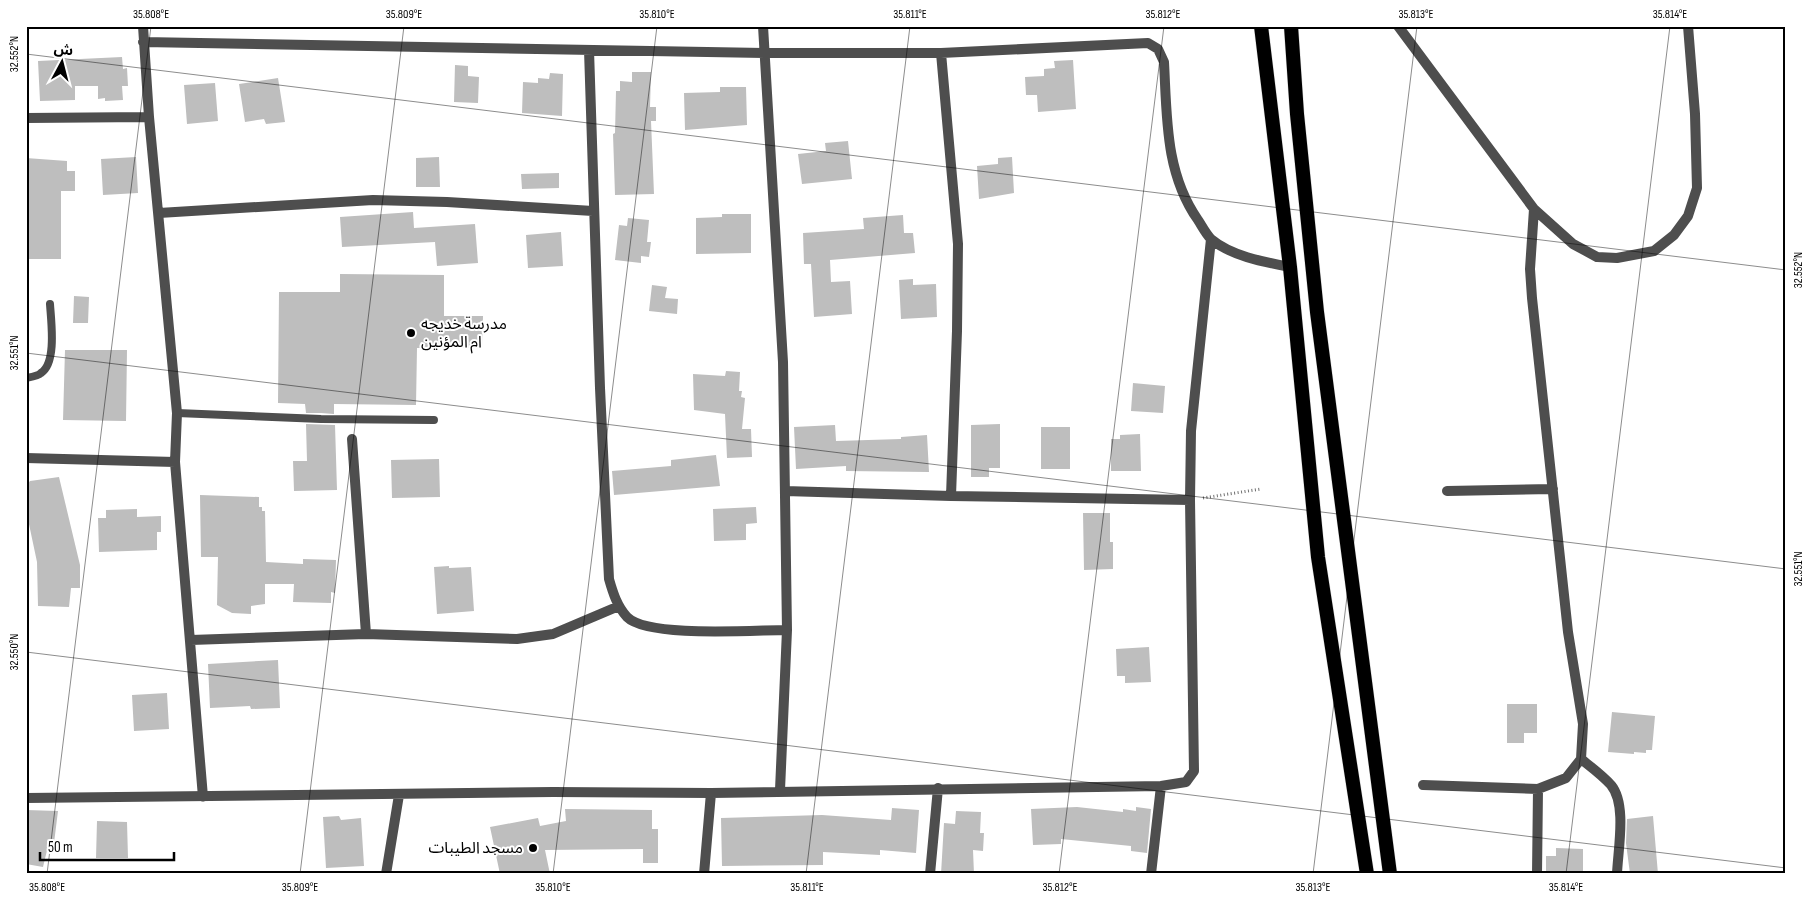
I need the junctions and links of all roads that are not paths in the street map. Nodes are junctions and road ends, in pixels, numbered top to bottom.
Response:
1 (142, 26) edge
2 (763, 26) edge
3 (1261, 26) edge
4 (1290, 26) edge
5 (1398, 26) edge
6 (1688, 26) edge
7 (143, 42) junction
8 (589, 50) junction
9 (941, 52) junction
10 (764, 53) junction
11 (149, 116) junction
12 (26, 118) edge
13 (1534, 209) junction
14 (593, 211) junction
15 (159, 213) junction
16 (1211, 239) junction
17 (1290, 267) junction
18 (50, 304) dead end
19 (26, 378) edge
20 (177, 413) junction
21 (434, 420) dead end
22 (352, 439) dead end
23 (26, 458) edge
24 (175, 462) junction
25 (1554, 489) junction
26 (785, 490) junction
27 (1447, 491) dead end
28 (951, 496) junction
29 (1190, 500) junction
30 (619, 606) junction
31 (787, 630) junction
32 (366, 634) junction
33 (191, 640) junction
34 (1581, 759) junction
35 (1423, 785) dead end
36 (1161, 786) junction
37 (938, 788) junction
38 (1538, 789) junction
39 (780, 790) junction
40 (711, 793) junction
41 (399, 795) junction
42 (203, 797) junction
43 (26, 798) edge
44 (386, 874) edge
45 (704, 874) edge
46 (930, 874) edge
47 (1151, 874) edge
48 (1367, 874) edge
49 (1390, 874) edge
50 (1537, 874) edge
51 (1617, 874) edge

1 - 7 street
2 - 10 street
3 - 17 highway
4 - 49 highway
5 - 13 street
6 - 13 street
7 - 8 street
7 - 11 street
8 - 10 street
8 - 14 street
9 - 10 street
9 - 16 street
9 - 28 street
10 - 26 street
11 - 12 street
11 - 15 street
13 - 25 street
14 - 15 street
14 - 30 street
15 - 20 street
16 - 17 street
16 - 29 street
17 - 48 highway
18 - 19 lane
20 - 21 lane
20 - 24 street
22 - 32 street
23 - 24 street
24 - 33 street
25 - 27 street
25 - 34 street
26 - 28 street
26 - 31 street
28 - 29 street
29 - 36 street
30 - 31 street
30 - 32 street
31 - 39 street
32 - 33 street
33 - 42 street
34 - 38 street
34 - 51 street
35 - 38 street
36 - 37 street
36 - 47 street
37 - 39 street
37 - 46 street
38 - 50 street
39 - 40 street
40 - 41 street
40 - 45 street
41 - 42 street
41 - 44 street
42 - 43 street

